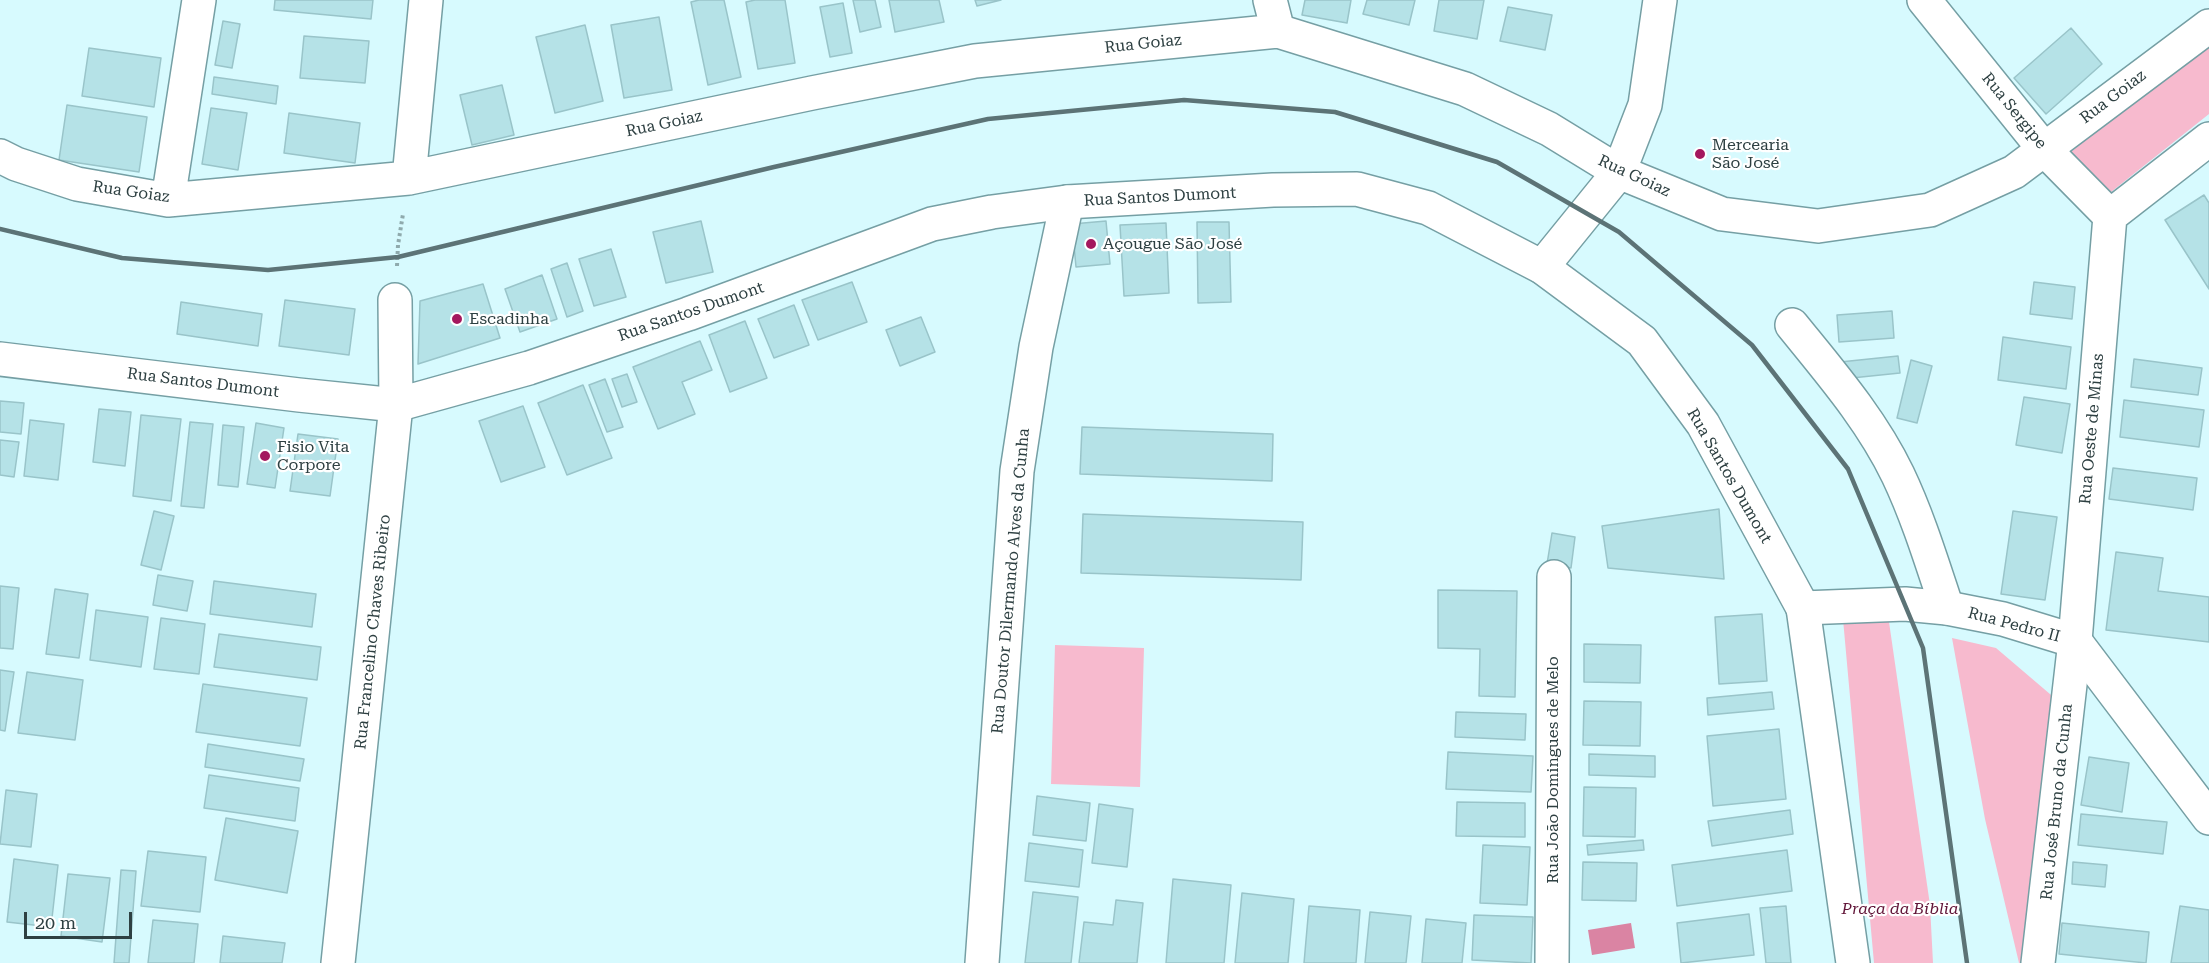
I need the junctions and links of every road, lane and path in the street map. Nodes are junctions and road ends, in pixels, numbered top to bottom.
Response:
1 (199, 0) edge
2 (426, 0) edge
3 (1270, 0) edge
4 (1660, 0) edge
5 (1924, 0) edge
6 (2209, 26) edge
7 (1278, 31) junction
8 (2209, 139) edge
9 (2044, 149) junction
10 (0, 156) edge
11 (1618, 172) junction
12 (409, 178) junction
13 (168, 200) junction
14 (1067, 202) junction
15 (2110, 216) junction
16 (398, 257) dead end
17 (1542, 267) junction
18 (395, 300) dead end
19 (1792, 324) dead end
20 (0, 359) edge
21 (396, 405) junction
22 (1554, 577) dead end
23 (1803, 608) junction
24 (1947, 608) junction
25 (2075, 641) junction
26 (2209, 818) edge
27 (338, 963) edge
28 (982, 963) edge
29 (1552, 963) edge
30 (1853, 963) edge
31 (2038, 963) edge

1 - 13 street
2 - 12 street
3 - 7 street
4 - 11 street
5 - 9 street, Rua Sergipe
6 - 9 street, Rua Goiaz
7 - 11 street, Rua Goiaz
7 - 12 street, Rua Goiaz
8 - 15 street
9 - 11 street, Rua Goiaz
9 - 15 street, Rua Sergipe
10 - 13 street, Rua Goiaz
11 - 17 street
12 - 13 street, Rua Goiaz
12 - 16 path
14 - 17 street, Rua Santos Dumont
14 - 21 street, Rua Santos Dumont
14 - 28 street, Rua Doutor Dilermando Alves da Cunha
15 - 25 street, Rua Oeste de Minas
17 - 23 street, Rua Santos Dumont
18 - 21 street, Rua Francelino Chaves Ribeiro
19 - 24 street
20 - 21 street, Rua Santos Dumont
21 - 27 street, Rua Francelino Chaves Ribeiro
22 - 29 street, Rua João Domingues de Melo
23 - 24 street, Rua Pedro II
23 - 30 street, Rua Santos Dumont
24 - 25 street, Rua Pedro II
25 - 26 street, Rua Pedro II
25 - 31 street, Rua José Bruno da Cunha

